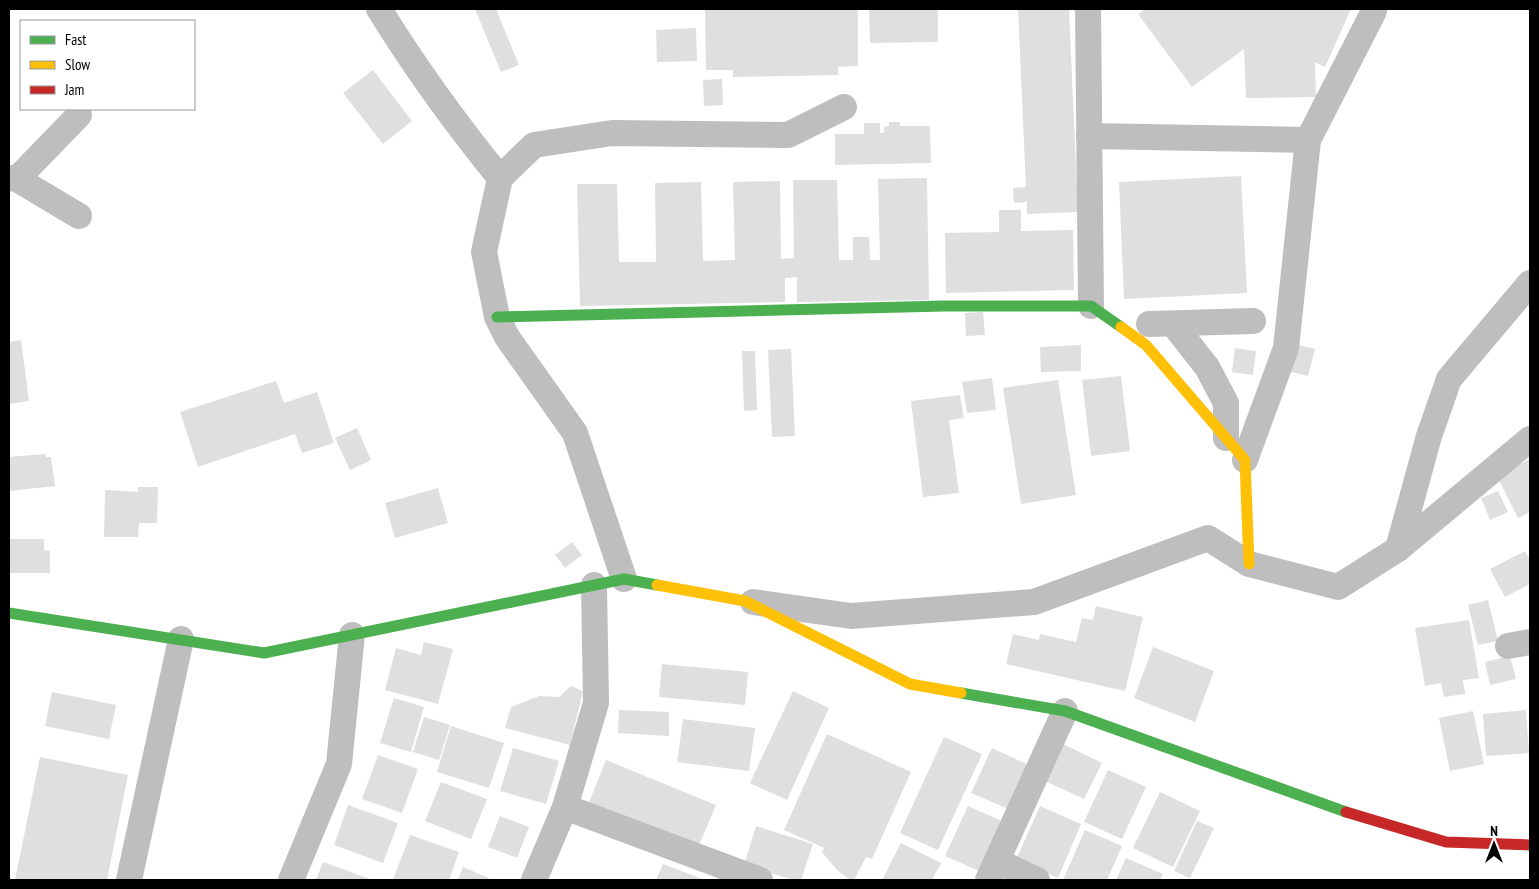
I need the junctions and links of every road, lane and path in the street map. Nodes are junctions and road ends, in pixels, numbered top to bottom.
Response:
1 (380, 9) edge
2 (1088, 9) edge
3 (1374, 9) edge
4 (844, 107) dead end
5 (79, 115) dead end
6 (1089, 136) junction
7 (1308, 140) junction
8 (13, 178) edge
9 (500, 178) junction
10 (79, 216) dead end
11 (1530, 283) edge
12 (1091, 306) junction
13 (497, 317) junction
14 (1253, 321) dead end
15 (1226, 438) junction
16 (1530, 439) edge
17 (1245, 460) junction
18 (1398, 549) junction
19 (1249, 564) junction
20 (624, 579) junction
21 (594, 585) junction
22 (745, 601) junction
23 (9, 613) edge
24 (352, 635) junction
25 (181, 639) junction
26 (1065, 711) junction
27 (565, 807) junction
28 (1530, 844) edge
29 (992, 871) edge
30 (129, 880) edge
31 (290, 880) edge
32 (534, 880) edge
33 (760, 880) edge
34 (1037, 880) edge

1 - 9 street
2 - 6 street
3 - 7 street
4 - 9 street
5 - 8 street
6 - 7 street
6 - 12 street
7 - 17 street
8 - 10 street
9 - 13 street
11 - 18 street
12 - 13 street
12 - 15 street
13 - 20 street
14 - 15 street
15 - 17 street
16 - 18 street
17 - 19 street
18 - 19 street
19 - 22 street
20 - 21 street
20 - 22 street
21 - 24 street
21 - 27 street
22 - 26 street
23 - 25 street
24 - 25 street
24 - 31 street
25 - 30 street
26 - 28 street
26 - 29 street
27 - 32 street
27 - 33 street
29 - 34 street

